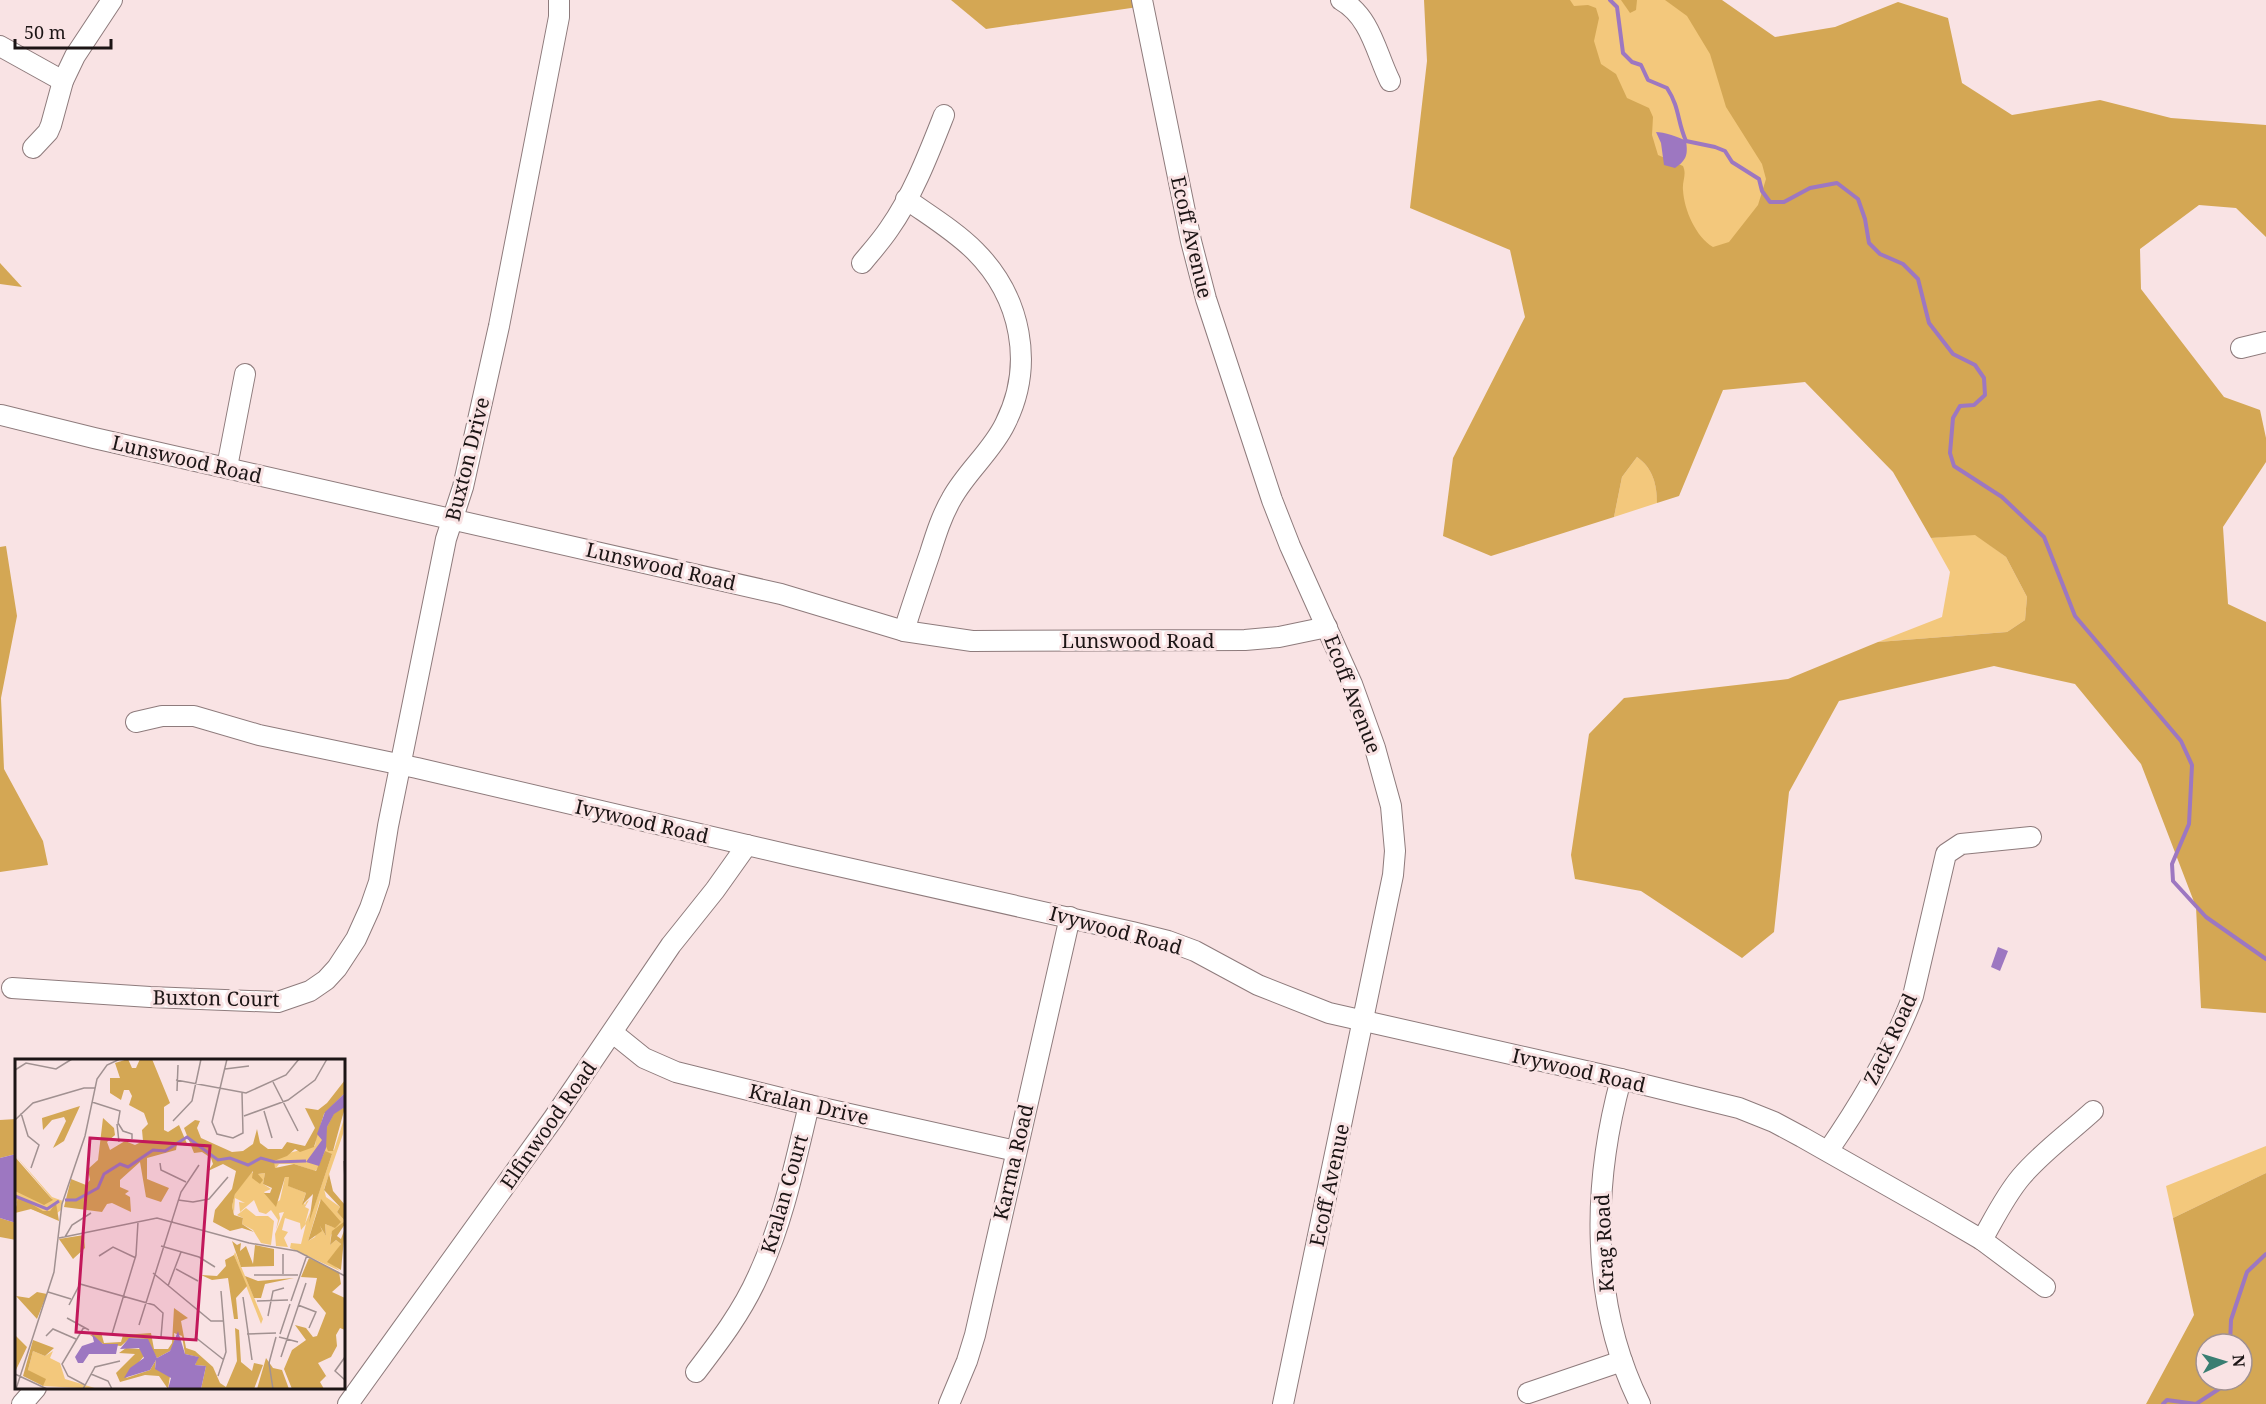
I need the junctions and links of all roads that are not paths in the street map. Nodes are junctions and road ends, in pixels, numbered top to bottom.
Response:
1 (112, 0) edge
2 (559, 0) edge
3 (1142, 0) edge
4 (1341, 0) edge
5 (0, 46) edge
6 (63, 81) junction
7 (1390, 81) dead end
8 (944, 114) dead end
9 (33, 147) dead end
10 (906, 199) junction
11 (862, 263) dead end
12 (2266, 342) edge
13 (2241, 348) dead end
14 (245, 374) dead end
15 (1, 415) edge
16 (226, 467) junction
17 (453, 519) junction
18 (1327, 627) junction
19 (904, 631) junction
20 (136, 722) dead end
21 (401, 764) junction
22 (2031, 837) dead end
23 (747, 845) junction
24 (1070, 917) junction
25 (12, 988) dead end
26 (1363, 1021) junction
27 (613, 1033) junction
28 (1622, 1079) junction
29 (809, 1105) junction
30 (2093, 1111) dead end
31 (1016, 1151) junction
32 (1828, 1151) junction
33 (1982, 1240) junction
34 (2045, 1287) dead end
35 (1622, 1360) junction
36 (696, 1372) dead end
37 (35, 1389) edge
38 (1528, 1393) dead end
39 (22, 1404) edge
40 (348, 1404) edge
41 (949, 1404) edge
42 (1283, 1404) edge
43 (1640, 1404) edge

1 - 6 street
2 - 17 street, Buxton Drive
3 - 18 street, Ecoff Avenue
4 - 7 street
5 - 6 street
6 - 9 street
8 - 10 street
10 - 11 street
10 - 19 street
12 - 13 street
14 - 16 street
15 - 16 street, Lunswood Road
16 - 17 street, Lunswood Road
17 - 19 street, Lunswood Road
17 - 21 street, Buxton Drive
18 - 19 street, Lunswood Road
18 - 26 street, Ecoff Avenue
20 - 21 street, Ivywood Road
21 - 23 street, Ivywood Road
21 - 25 street, Buxton Court
22 - 32 street, Zack Road
23 - 24 street, Ivywood Road
23 - 27 street, Elfinwood Road
24 - 26 street, Ivywood Road
24 - 31 street, Karma Road
26 - 28 street, Ivywood Road
26 - 42 street, Ecoff Avenue
27 - 29 street, Kralan Drive
27 - 40 street, Elfinwood Road
28 - 32 street, Ivywood Road
28 - 35 street, Krag Road
29 - 31 street, Kralan Drive
29 - 36 street, Kralan Court
30 - 33 street
31 - 41 street, Karma Road
32 - 33 street, Ivywood Road
33 - 34 street, Ivywood Road
35 - 38 street
35 - 43 street, Krag Road
37 - 39 street

